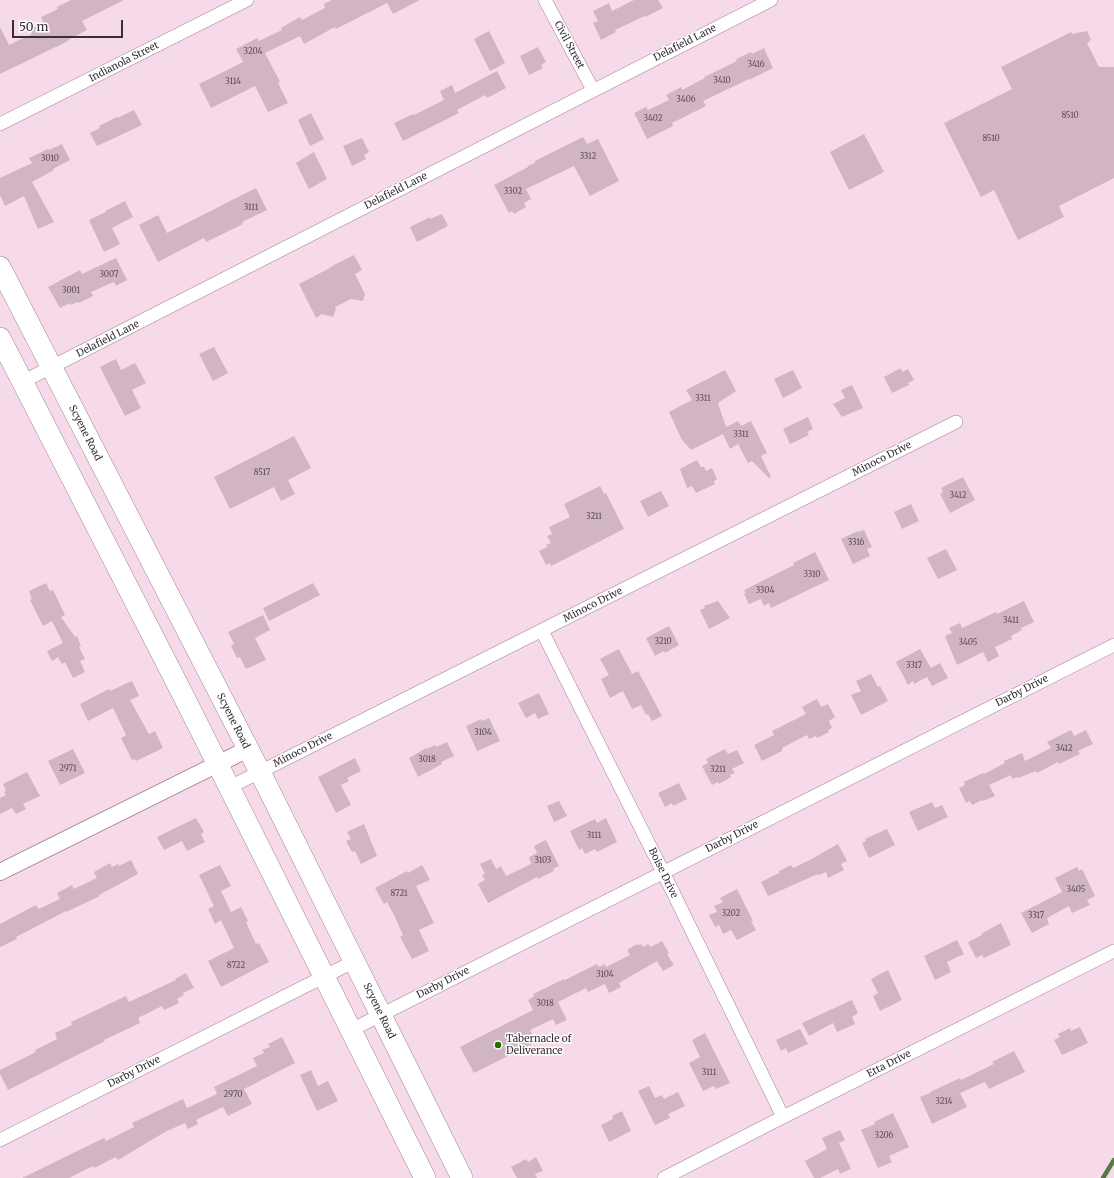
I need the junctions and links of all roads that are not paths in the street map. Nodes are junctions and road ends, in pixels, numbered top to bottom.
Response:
1 (247, 0) edge
2 (545, 0) edge
3 (770, 0) edge
4 (592, 90) junction
5 (0, 124) edge
6 (0, 267) edge
7 (0, 338) edge
8 (52, 367) junction
9 (22, 382) junction
10 (956, 422) dead end
11 (542, 631) junction
12 (1114, 644) edge
13 (248, 749) junction
14 (217, 763) junction
15 (260, 772) junction
16 (230, 788) junction
17 (0, 872) edge
18 (663, 872) junction
19 (1114, 951) edge
20 (355, 961) junction
21 (324, 976) junction
22 (381, 1015) junction
23 (351, 1030) junction
24 (783, 1117) junction
25 (0, 1140) edge
26 (425, 1178) edge
27 (462, 1178) edge
28 (664, 1178) edge

1 - 5 street, Indianola Street
2 - 4 street, Civil Street
3 - 4 street, Delafield Lane
4 - 8 street, Delafield Lane
6 - 8 main road, Scyene Road
7 - 9 main road
8 - 9 street, Delafield Lane
8 - 13 main road, Scyene Road
9 - 14 main road
10 - 11 street, Minoco Drive
11 - 15 street, Minoco Drive
11 - 18 street, Boise Drive
12 - 18 street, Darby Drive
13 - 14 street
13 - 15 main road, Scyene Road
14 - 16 main road
14 - 17 street
15 - 16 street, Minoco Drive
15 - 20 main road, Scyene Road
16 - 21 main road
18 - 22 street, Darby Drive
18 - 24 street, Boise Drive
19 - 24 street, Etta Drive
20 - 21 street, Darby Drive
20 - 22 main road, Scyene Road
21 - 23 main road
21 - 25 street, Darby Drive
22 - 23 street, Darby Drive
22 - 27 main road, Scyene Road
23 - 26 main road
24 - 28 street, Etta Drive

